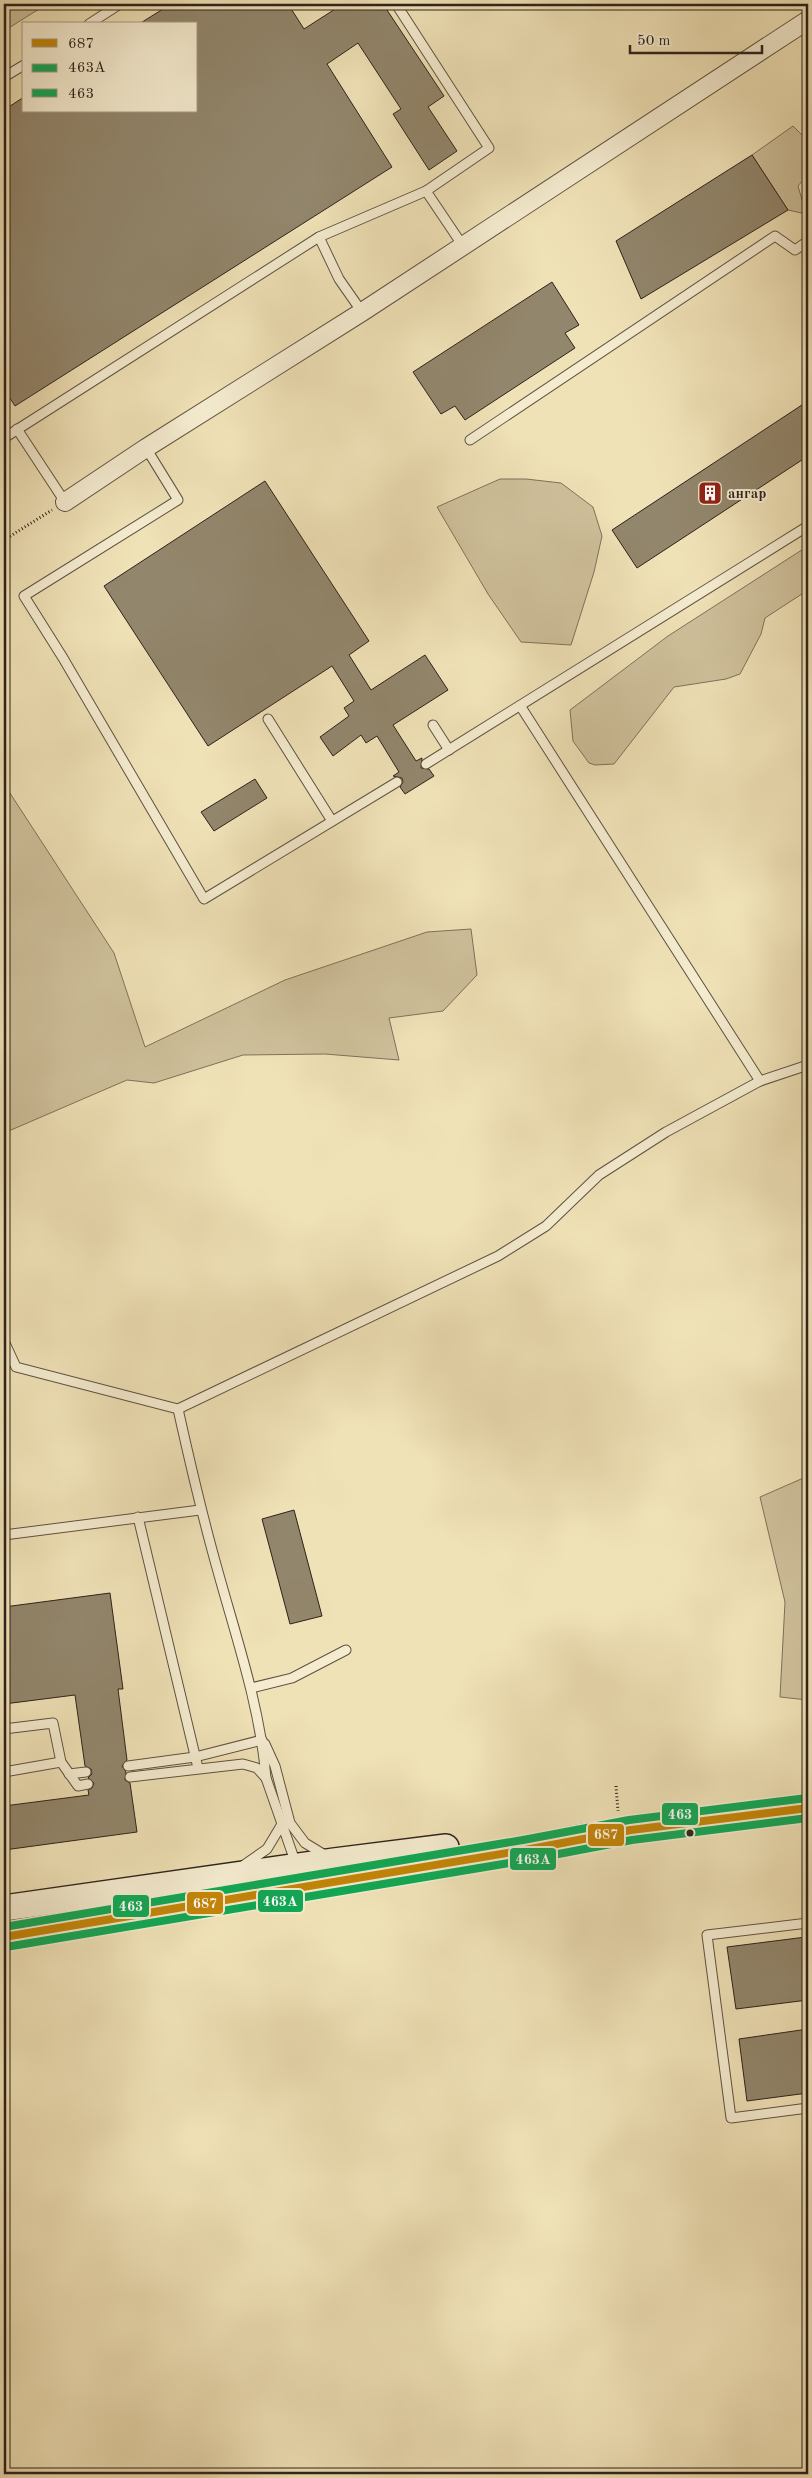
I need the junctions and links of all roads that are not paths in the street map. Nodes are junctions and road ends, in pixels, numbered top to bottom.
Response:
1 (120, 4) edge
2 (396, 4) edge
3 (808, 20) edge
4 (92, 22) edge
5 (22, 66) edge
6 (4, 77) edge
7 (426, 192) junction
8 (319, 237) junction
9 (808, 241) edge
10 (463, 246) junction
11 (362, 312) junction
12 (17, 429) junction
13 (4, 438) edge
14 (470, 440) dead end
15 (146, 448) junction
16 (65, 502) joint
17 (808, 526) edge
18 (521, 706) junction
19 (268, 719) dead end
20 (433, 725) dead end
21 (449, 750) junction
22 (426, 764) dead end
23 (397, 782) dead end
24 (332, 821) junction
25 (808, 1065) edge
26 (760, 1081) junction
27 (4, 1342) edge
28 (178, 1409) junction
29 (200, 1510) junction
30 (138, 1516) junction
31 (4, 1535) edge
32 (346, 1650) dead end
33 (251, 1688) junction
34 (4, 1729) edge
35 (262, 1740) junction
36 (195, 1757) junction
37 (60, 1762) junction
38 (128, 1766) dead end
39 (198, 1768) junction
40 (4, 1772) edge
41 (86, 1772) dead end
42 (70, 1774) junction
43 (130, 1777) dead end
44 (266, 1778) junction
45 (88, 1784) dead end
46 (808, 1808) edge
47 (282, 1824) junction
48 (578, 1836) junction
49 (334, 1861) junction
50 (216, 1877) junction
51 (301, 1877) junction
52 (4, 1908) edge
53 (808, 1923) edge
54 (4, 1936) edge
55 (808, 2108) edge

1 - 4 lane
2 - 7 lane
3 - 10 street
5 - 6 lane
7 - 8 lane
7 - 10 lane
8 - 11 lane
8 - 12 lane
9 - 14 lane
10 - 11 street
11 - 15 street
12 - 13 lane
12 - 16 lane
15 - 16 street
15 - 24 lane
17 - 18 lane
18 - 21 lane
18 - 26 lane
19 - 24 lane
20 - 21 lane
21 - 22 lane
23 - 24 lane
25 - 26 lane
26 - 28 lane
27 - 28 lane
28 - 29 lane
29 - 30 lane
29 - 33 lane
30 - 31 lane
30 - 36 lane
32 - 33 lane
33 - 35 lane
34 - 37 lane
35 - 36 lane
35 - 44 lane
35 - 49 lane
36 - 38 lane
36 - 39 lane
37 - 40 lane
37 - 42 lane
39 - 43 lane
39 - 44 lane
41 - 42 lane
42 - 45 lane
44 - 47 lane
46 - 48 main road
47 - 50 lane
47 - 51 lane
48 - 49 main road
48 - 51 main road
49 - 51 main road
50 - 51 main road
50 - 52 main road
51 - 54 main road
53 - 55 lane

